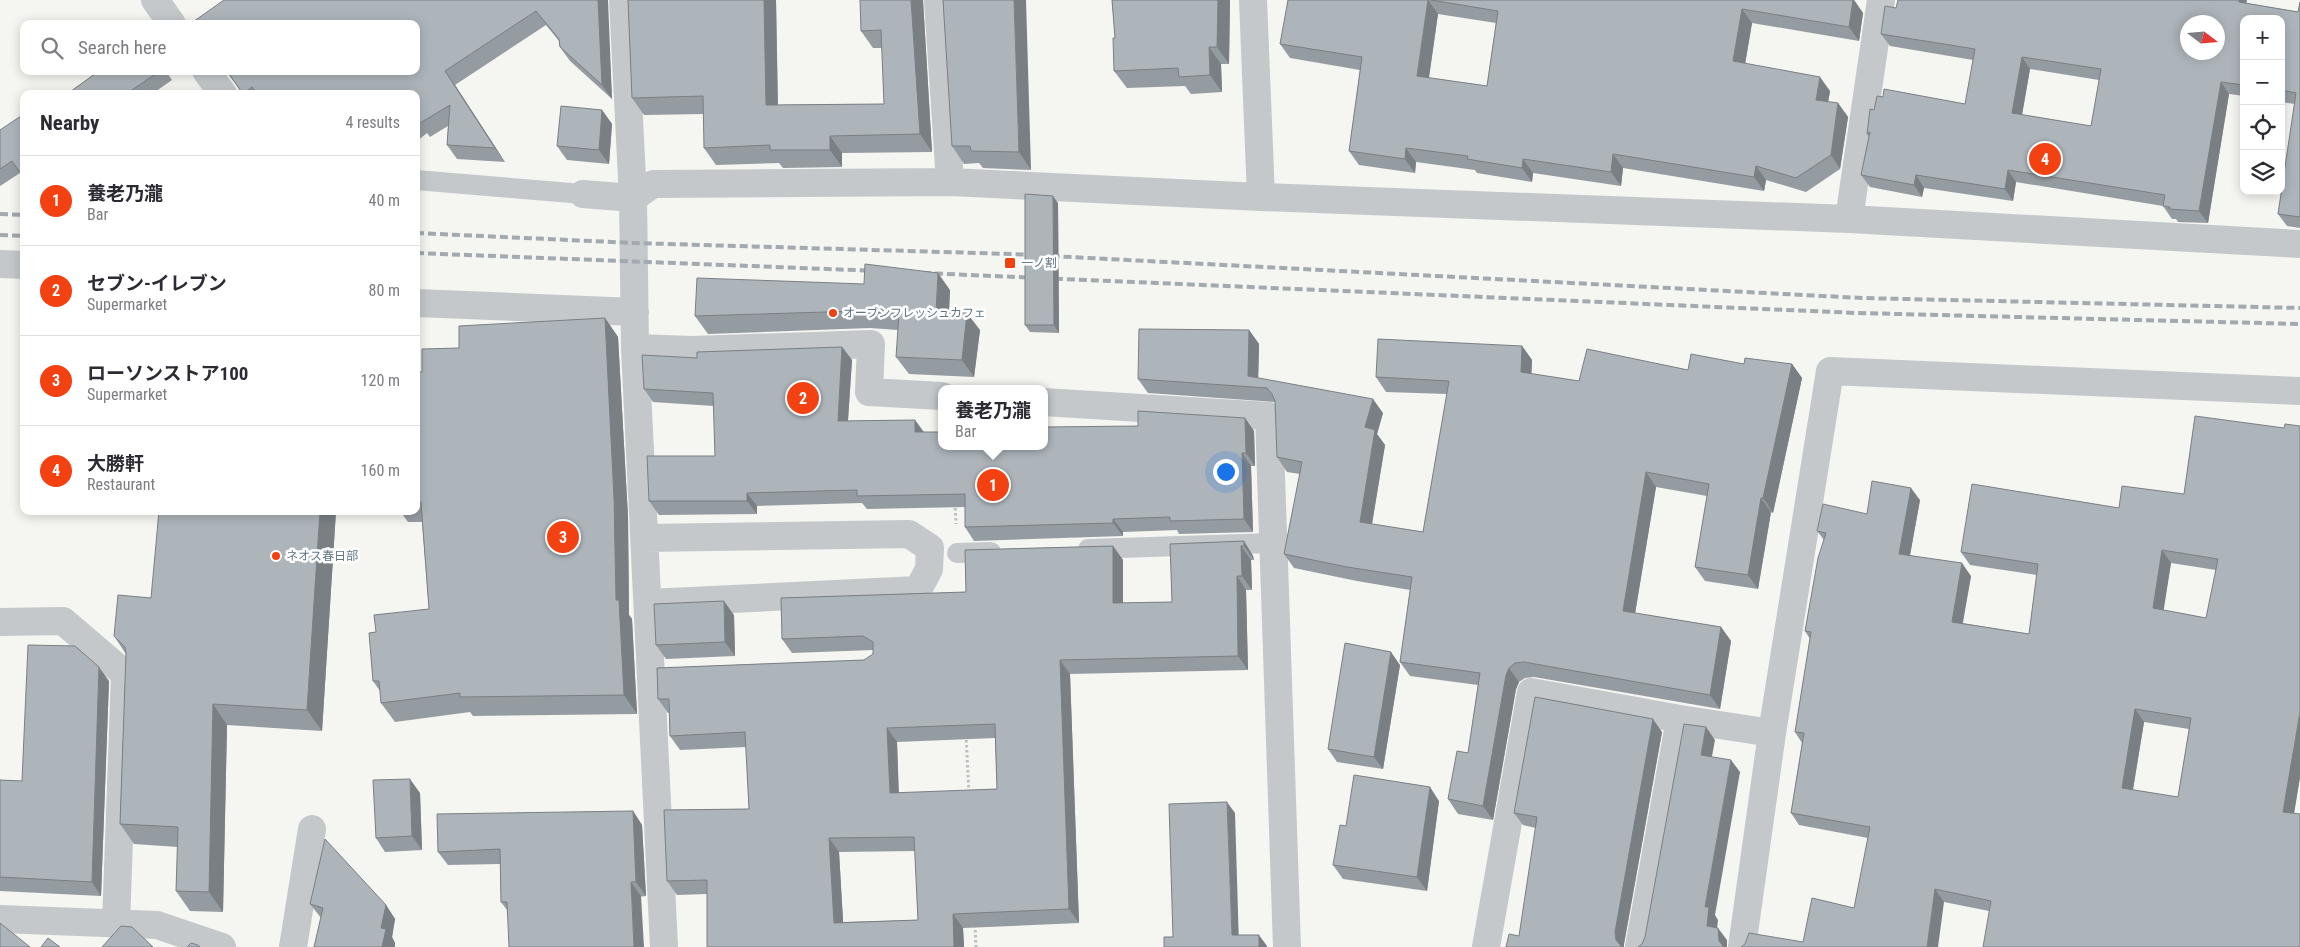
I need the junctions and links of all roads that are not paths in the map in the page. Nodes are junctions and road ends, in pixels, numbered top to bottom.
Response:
1 (155, 0) edge
2 (623, 0) edge
3 (938, 0) edge
4 (1253, 0) edge
5 (1881, 0) edge
6 (169, 20) edge
7 (209, 75) edge
8 (220, 90) edge
9 (420, 180) edge
10 (950, 182) junction
11 (583, 194) joint
12 (1260, 197) junction
13 (633, 198) junction
14 (1849, 219) junction
15 (2300, 244) edge
16 (0, 264) edge
17 (20, 265) edge
18 (420, 303) edge
19 (635, 312) junction
20 (635, 348) junction
21 (2300, 391) edge
22 (938, 396) edge
23 (1048, 402) edge
24 (646, 538) junction
25 (1273, 543) junction
26 (1066, 550) edge
27 (1006, 551) edge
28 (957, 553) road end
29 (648, 603) junction
30 (0, 622) edge
31 (1680, 720) junction
32 (1772, 733) junction
33 (312, 830) dead end
34 (0, 919) edge
35 (116, 924) junction
36 (222, 947) edge
37 (293, 947) edge
38 (664, 947) edge
39 (1287, 947) edge
40 (1486, 947) edge
41 (1640, 947) edge
42 (1742, 947) edge

1 - 6 street
2 - 13 street
3 - 10 street
4 - 12 street
5 - 14 street
7 - 8 street
9 - 11 lane
10 - 12 street
10 - 13 street
11 - 13 street
12 - 14 street
13 - 19 street
14 - 15 street
16 - 17 street
18 - 19 street
19 - 20 street
20 - 22 street
20 - 24 street
21 - 32 street
23 - 25 street
24 - 29 street
24 - 29 street
25 - 26 lane
25 - 39 street
27 - 28 lane
29 - 38 street
30 - 35 street
31 - 32 street
31 - 40 street
31 - 41 street
32 - 42 street
33 - 37 street
34 - 35 street
35 - 36 street

